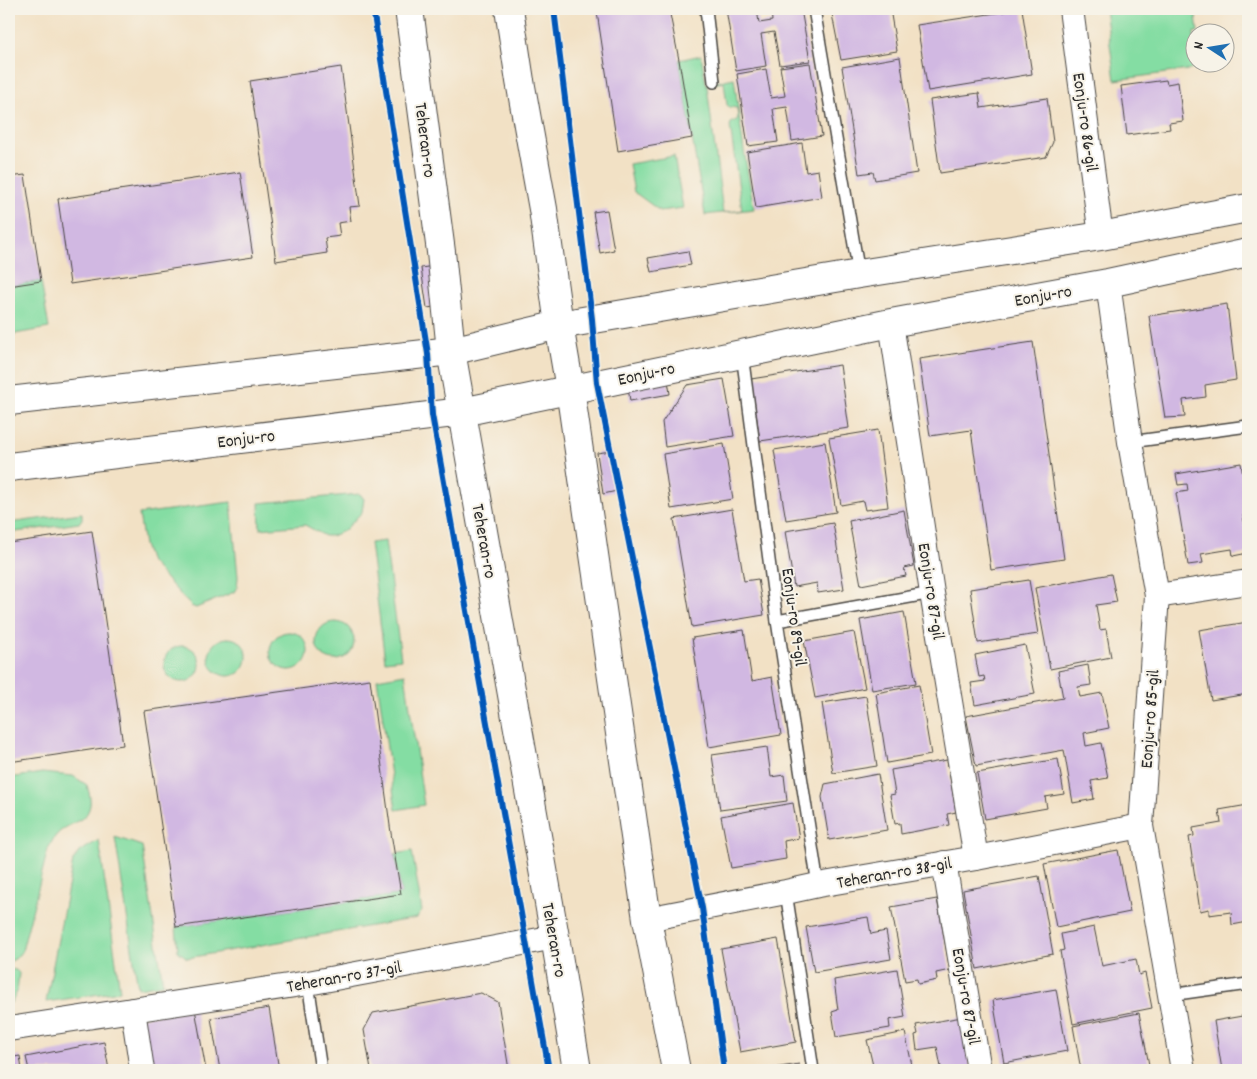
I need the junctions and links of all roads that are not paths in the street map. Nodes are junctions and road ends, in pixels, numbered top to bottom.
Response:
1 (409, 9) edge
2 (509, 9) edge
3 (706, 9) edge
4 (814, 9) edge
5 (1071, 9) edge
6 (714, 82) dead end
7 (1248, 208) edge
8 (1101, 236) junction
9 (1248, 253) edge
10 (859, 274) junction
11 (1108, 283) junction
12 (891, 323) junction
13 (559, 325) junction
14 (451, 351) junction
15 (741, 353) junction
16 (570, 389) junction
17 (9, 400) edge
18 (462, 412) junction
19 (1248, 426) edge
20 (1130, 442) junction
21 (9, 467) edge
22 (1248, 582) edge
23 (932, 593) junction
24 (1157, 596) junction
25 (777, 621) junction
26 (1141, 826) junction
27 (976, 858) junction
28 (944, 863) junction
29 (818, 885) junction
30 (786, 892) junction
31 (647, 919) junction
32 (554, 937) junction
33 (308, 983) junction
34 (1248, 984) edge
35 (1170, 995) junction
36 (133, 1010) junction
37 (9, 1029) edge
38 (142, 1070) edge
39 (321, 1070) edge
40 (577, 1070) edge
41 (676, 1070) edge
42 (813, 1070) edge
43 (979, 1070) edge
44 (1183, 1070) edge

1 - 14 main road, Teheran-ro
2 - 13 main road
3 - 6 lane
4 - 10 lane
5 - 8 street, Eonju-ro 86-gil
7 - 8 main road
8 - 10 main road
9 - 11 main road, Eonju-ro
10 - 13 main road
11 - 12 main road, Eonju-ro
11 - 20 street, Eonju-ro 85-gil
12 - 15 main road, Eonju-ro
12 - 23 street, Eonju-ro 87-gil
13 - 14 main road
13 - 16 main road
14 - 17 main road
14 - 18 main road, Teheran-ro
15 - 16 main road, Eonju-ro
15 - 25 lane, Eonju-ro 89-gil
16 - 18 main road, Eonju-ro
16 - 31 main road
18 - 21 main road, Eonju-ro
18 - 32 main road, Teheran-ro
19 - 20 lane
20 - 24 street, Eonju-ro 85-gil
22 - 24 street
23 - 25 lane
23 - 27 street, Eonju-ro 87-gil
24 - 26 street, Eonju-ro 85-gil
25 - 29 lane, Eonju-ro 89-gil
26 - 27 street, Teheran-ro 38-gil
26 - 35 street, Eonju-ro 85-gil
27 - 28 street, Teheran-ro 38-gil
28 - 29 street, Teheran-ro 38-gil
28 - 43 street, Eonju-ro 87-gil
29 - 30 street, Teheran-ro 38-gil
30 - 31 street, Teheran-ro 38-gil
30 - 42 lane
31 - 41 main road
32 - 33 street, Teheran-ro 37-gil
32 - 40 main road, Teheran-ro
33 - 36 street, Teheran-ro 37-gil
33 - 39 lane
34 - 35 lane
35 - 44 street, Eonju-ro 85-gil
36 - 37 street, Teheran-ro 37-gil
36 - 38 street

